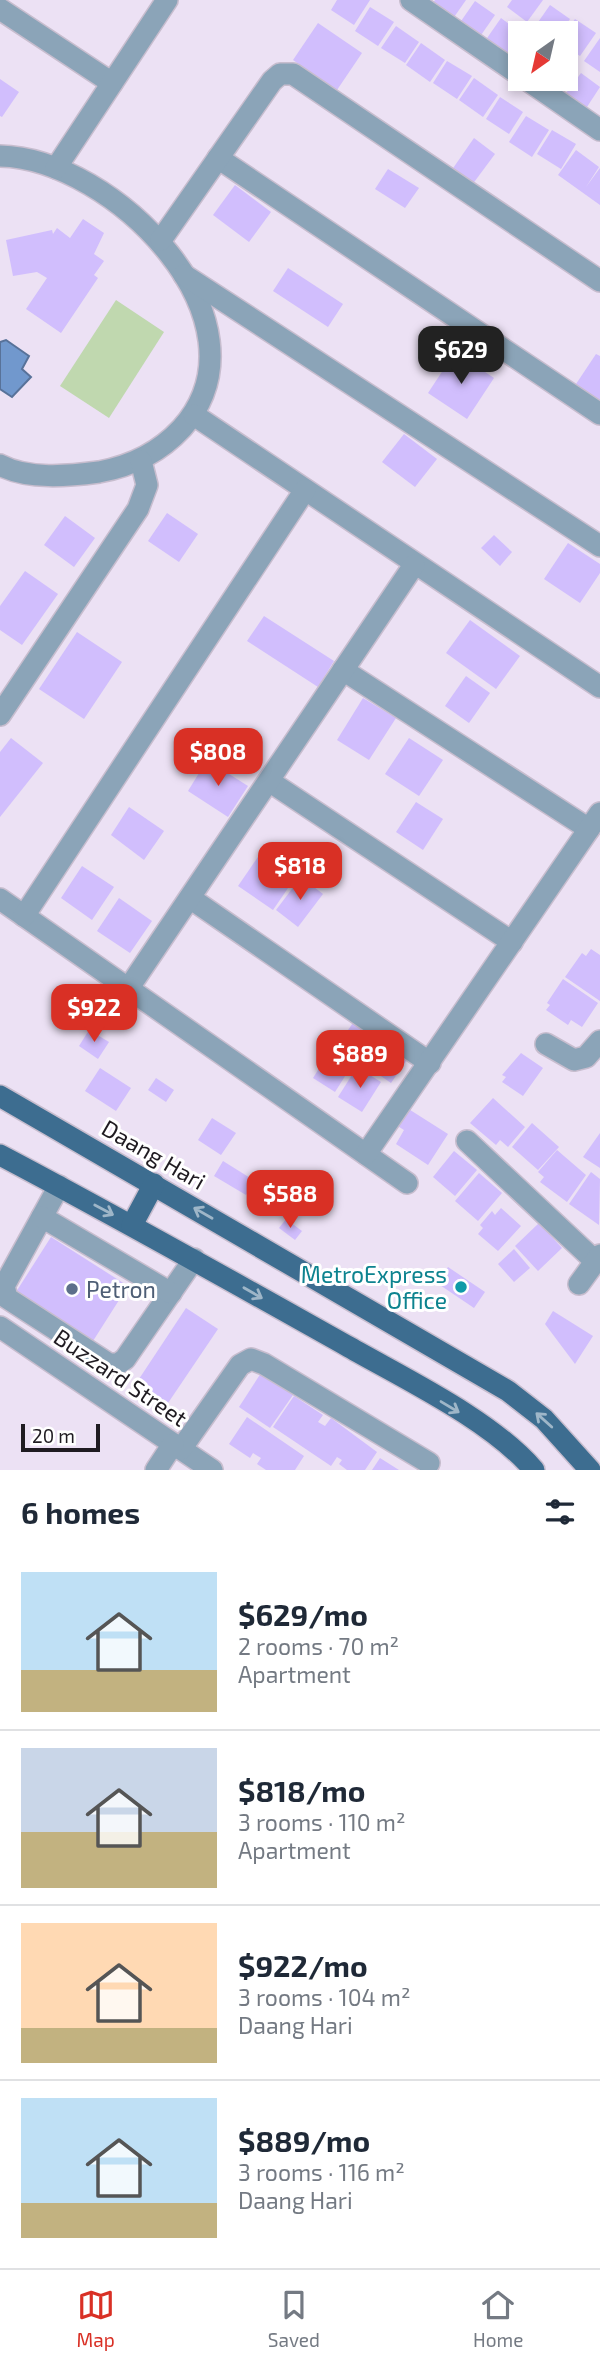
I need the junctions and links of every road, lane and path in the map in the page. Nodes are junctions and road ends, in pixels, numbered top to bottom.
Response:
1 (167, 0) edge
2 (411, 0) edge
3 (0, 9) edge
4 (508, 67) edge
5 (112, 83) junction
6 (543, 91) edge
7 (600, 130) edge
8 (1, 155) edge
9 (218, 158) junction
10 (56, 168) junction
11 (161, 240) junction
12 (184, 275) junction
13 (600, 281) edge
14 (600, 414) edge
15 (194, 415) junction
16 (141, 461) junction
17 (2, 470) edge
18 (305, 490) junction
19 (600, 546) edge
20 (414, 565) junction
21 (343, 670) junction
22 (600, 687) edge
23 (0, 715) edge
24 (269, 781) junction
25 (594, 821) edge
26 (190, 898) junction
27 (0, 899) edge
28 (24, 916) junction
29 (512, 943) junction
30 (128, 989) junction
31 (600, 1041) edge
32 (546, 1044) dead end
33 (430, 1063) junction
34 (0, 1096) edge
35 (467, 1141) dead end
36 (366, 1154) junction
37 (0, 1155) edge
38 (407, 1183) dead end
39 (154, 1184) junction
40 (59, 1186) junction
41 (42, 1217) junction
42 (132, 1224) junction
43 (598, 1258) edge
44 (194, 1259) junction
45 (579, 1284) dead end
46 (170, 1293) junction
47 (0, 1327) edge
48 (177, 1446) junction
49 (429, 1463) dead end
50 (156, 1470) edge
51 (212, 1470) edge
52 (534, 1470) edge
53 (590, 1470) edge

1 - 5 street
2 - 4 street
3 - 5 street
5 - 10 street
6 - 7 street
8 - 10 street
9 - 11 street
9 - 13 street
9 - 14 street
10 - 11 street
11 - 12 street
12 - 15 street
12 - 19 street
15 - 16 street
15 - 18 street
16 - 17 street
16 - 23 street
18 - 20 street
18 - 28 street
20 - 21 street
20 - 22 street
21 - 24 street
21 - 25 street
24 - 26 street
24 - 29 street
25 - 29 street
26 - 30 street
26 - 33 street
27 - 28 street
28 - 30 street
29 - 33 street
30 - 36 street
31 - 32 street
33 - 36 street
34 - 39 main road, Daang Hari
35 - 43 street
36 - 38 street
37 - 40 main road
39 - 42 main road
53 -> 39 main road, Daang Hari
40 - 41 street
40 -> 42 main road
41 - 46 street
41 - 46 street
42 - 44 main road
43 - 45 street
44 - 46 street
44 -> 52 main road
47 - 48 street, Buzzard Street
48 - 49 street
48 - 50 street
48 - 51 street, Buzzard Street

